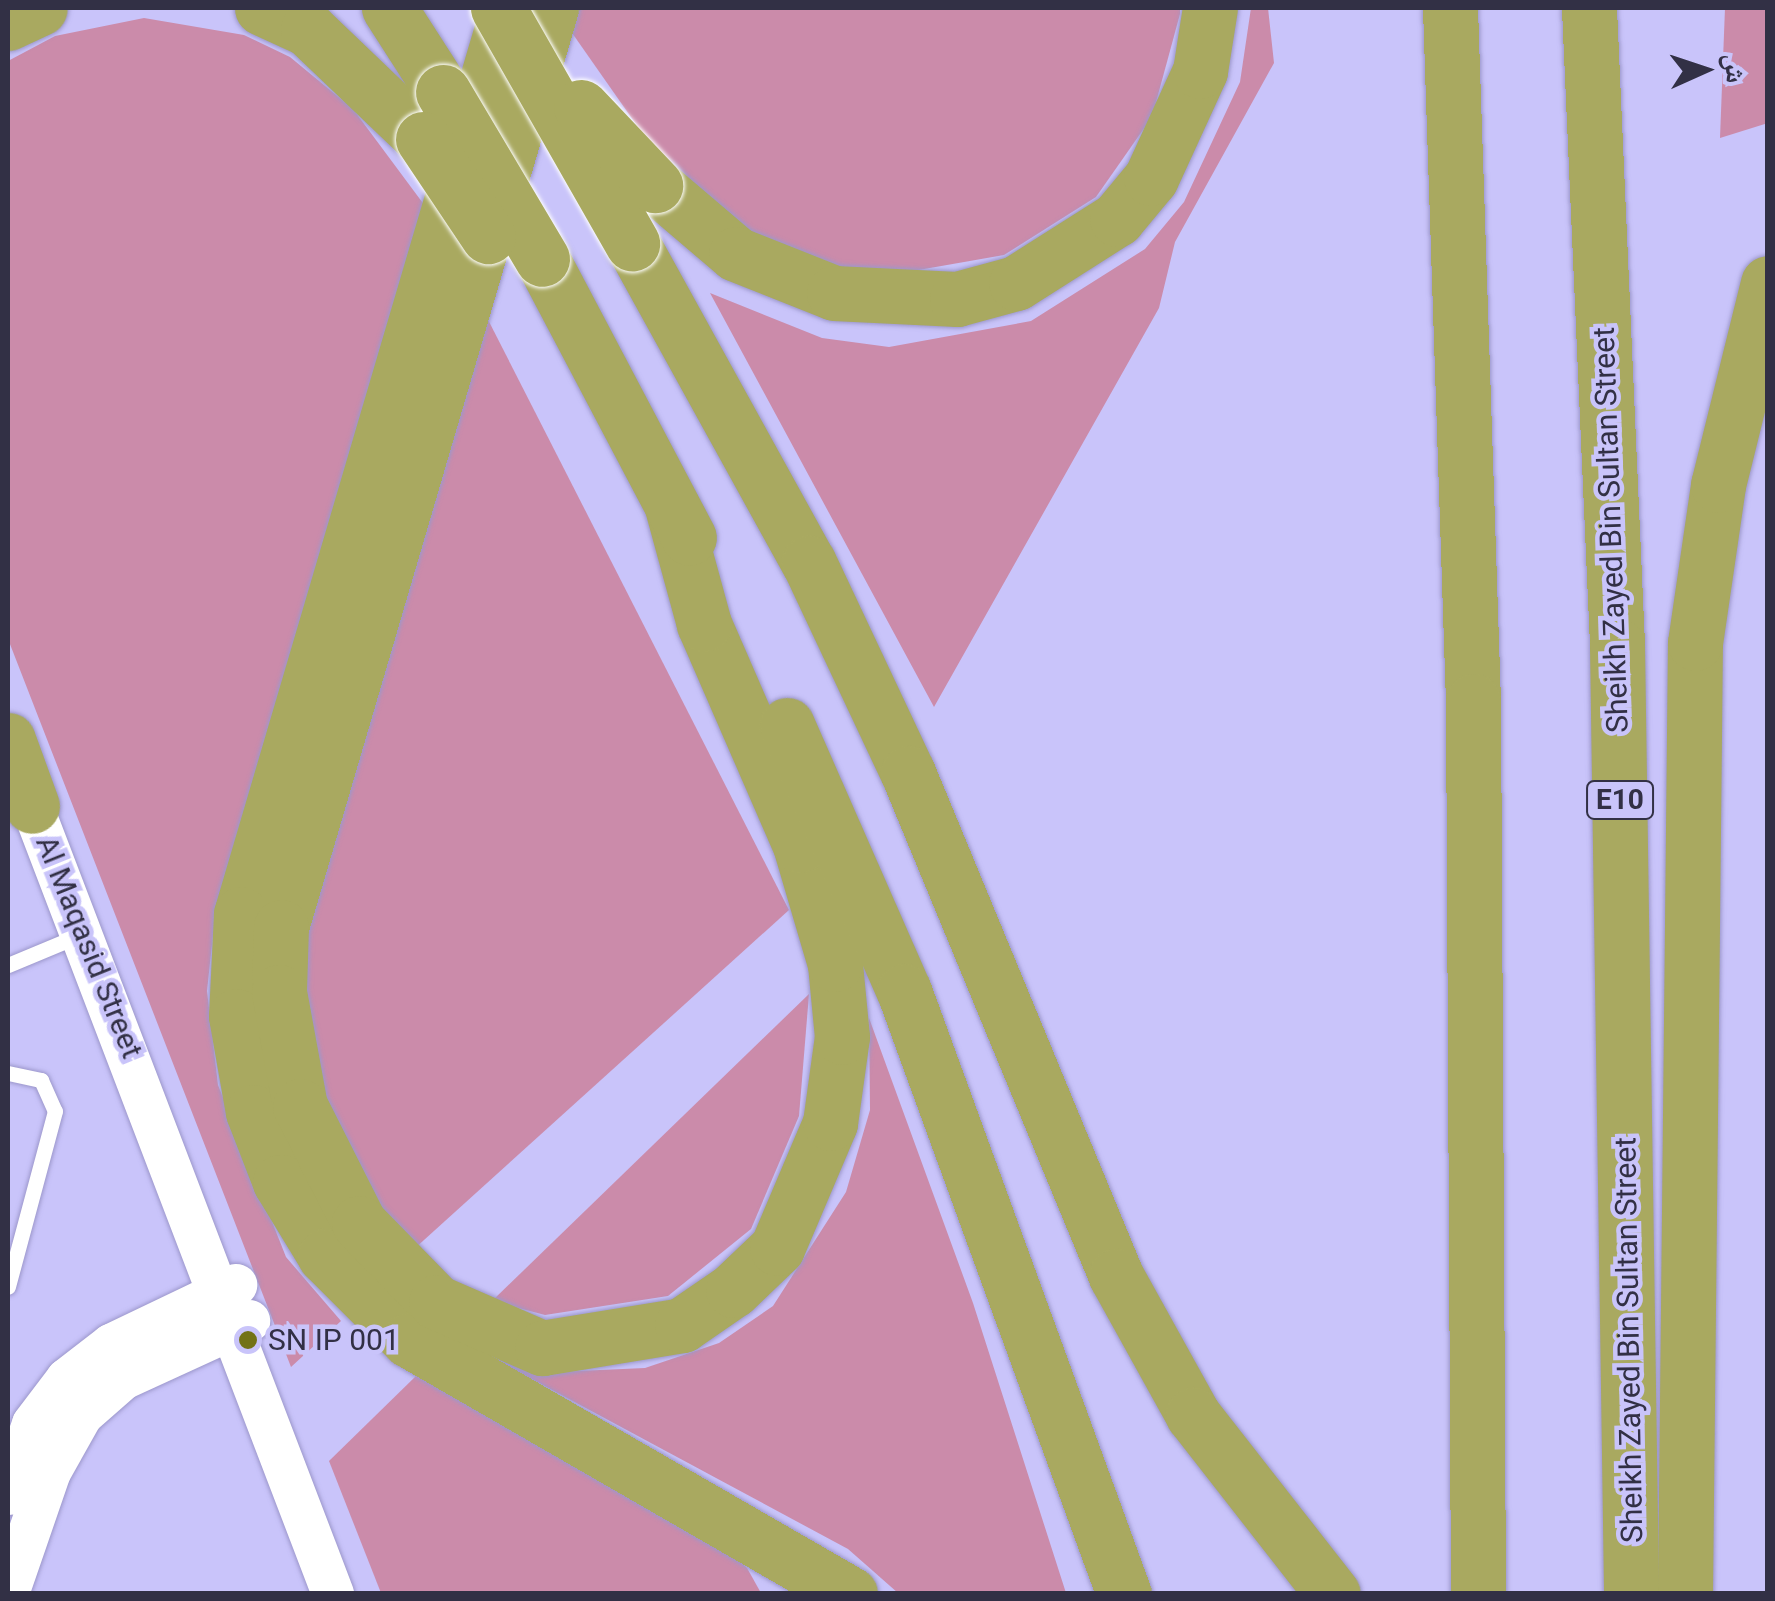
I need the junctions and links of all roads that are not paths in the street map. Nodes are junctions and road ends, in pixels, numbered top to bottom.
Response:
1 (40, 8) edge
2 (262, 8) edge
3 (388, 8) edge
4 (504, 8) edge
5 (550, 8) edge
6 (1210, 8) edge
7 (1450, 8) edge
8 (1589, 8) edge
9 (8, 23) edge
10 (433, 116) junction
11 (1768, 283) edge
12 (8, 740) edge
13 (32, 806) joint
14 (816, 833) junction
15 (84, 933) junction
16 (8, 965) edge
17 (8, 1073) edge
18 (374, 1280) junction
19 (8, 1287) edge
20 (232, 1307) junction
21 (463, 1344) junction
22 (265, 1389) junction
23 (8, 1494) edge
24 (1320, 1580) edge
25 (356, 1593) edge
26 (8, 1594) edge
27 (333, 1594) edge
28 (850, 1594) edge
29 (1124, 1594) edge
30 (1478, 1594) edge
31 (1631, 1594) edge
32 (1684, 1594) edge

1 - 9 highway
2 - 10 highway
3 - 10 highway
4 - 6 highway, bridge
4 - 18 highway
4 - 24 highway, bridge
5 - 18 highway
7 - 30 highway
8 - 31 highway, Sheikh Zayed Bin Sultan Street / E10
10 - 14 highway, bridge
11 - 32 highway
12 - 13 highway
13 - 15 street, Al Maqasid Street
14 - 21 highway
14 - 29 highway
15 - 16 lane
15 - 20 street, Al Maqasid Street
17 - 19 lane
18 - 21 highway
20 - 22 street, Al Maqasid Street
20 - 23 street
20 - 26 street
21 - 28 highway
22 - 25 street, Al Maqasid Street
22 - 27 street, Al Maqasid Street

